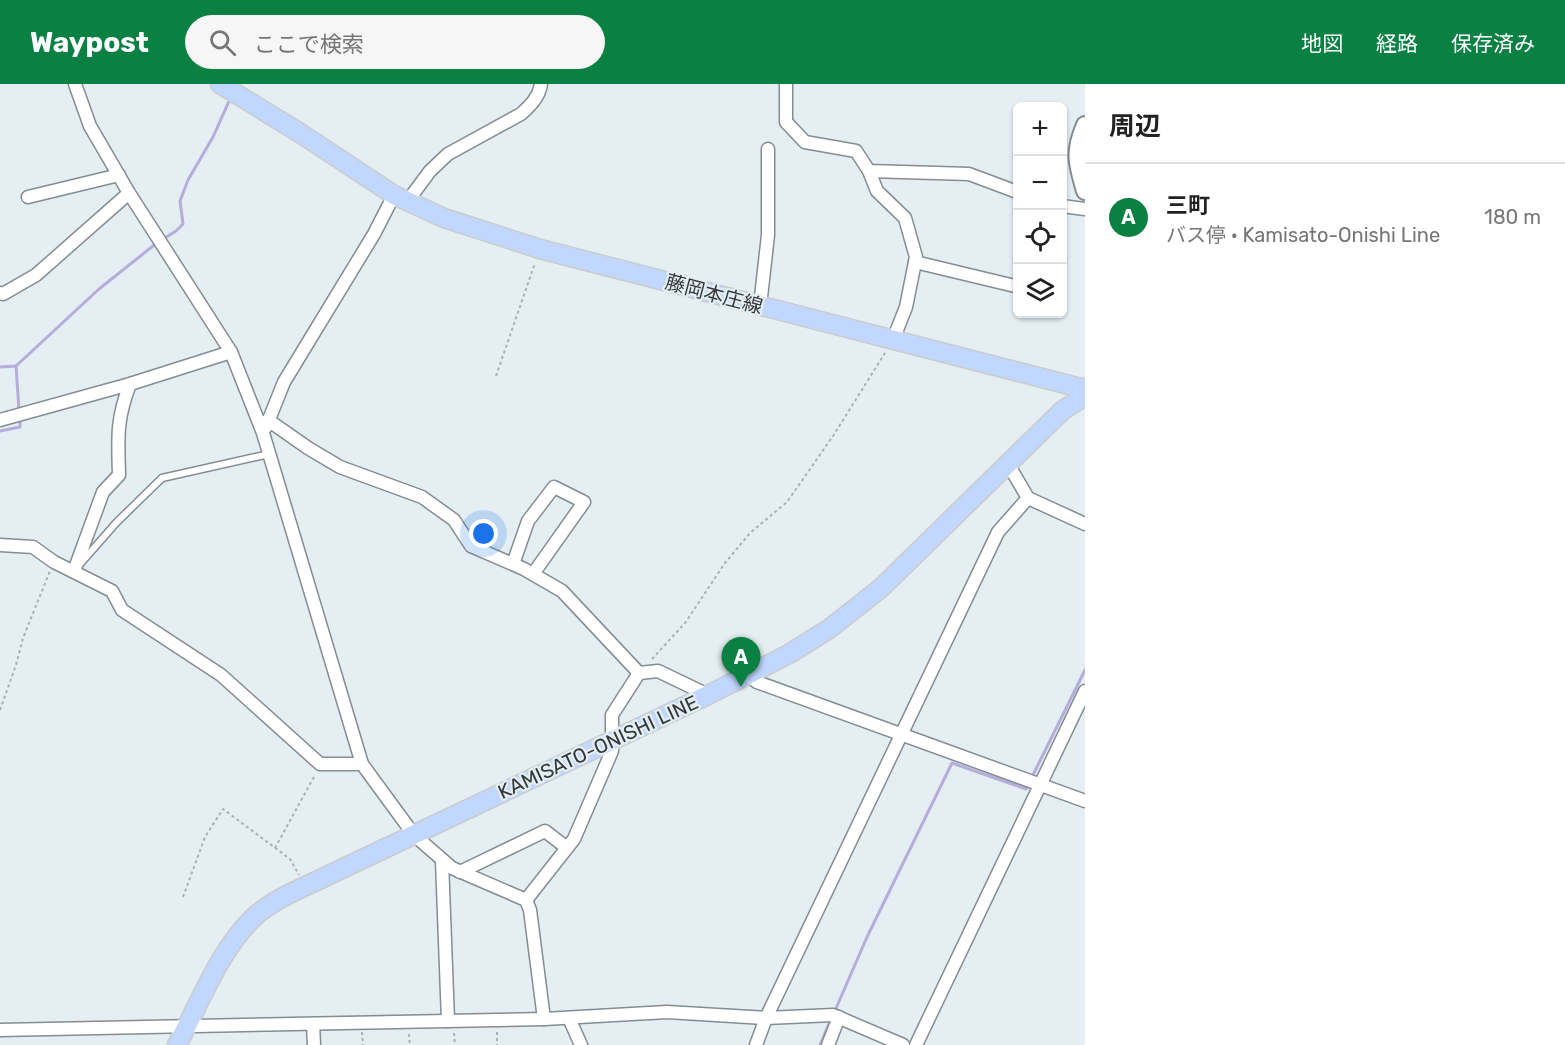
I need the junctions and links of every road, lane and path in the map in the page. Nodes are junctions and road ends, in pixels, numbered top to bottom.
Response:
1 (75, 84) edge
2 (220, 84) edge
3 (541, 84) edge
4 (786, 84) edge
5 (1085, 125) edge
6 (768, 149) dead end
7 (869, 171) junction
8 (118, 175) junction
9 (1013, 190) edge
10 (1085, 191) edge
11 (129, 193) junction
12 (28, 197) dead end
13 (401, 198) junction
14 (1067, 206) edge
15 (1085, 208) edge
16 (540, 249) junction
17 (915, 262) junction
18 (1013, 286) edge
19 (0, 293) edge
20 (760, 306) junction
21 (893, 340) junction
22 (231, 352) junction
23 (496, 376) dead end
24 (130, 384) junction
25 (1085, 389) edge
26 (1085, 396) edge
27 (0, 420) edge
28 (268, 420) junction
29 (263, 433) junction
30 (269, 454) junction
31 (1008, 464) junction
32 (1028, 498) junction
33 (1085, 524) edge
34 (0, 545) edge
35 (54, 562) junction
36 (513, 564) junction
37 (74, 571) junction
38 (533, 574) junction
39 (639, 673) junction
40 (747, 675) junction
41 (1085, 691) edge
42 (708, 695) junction
43 (0, 710) edge
44 (902, 735) junction
45 (612, 739) junction
46 (320, 764) junction
47 (362, 764) junction
48 (1040, 784) junction
49 (1085, 801) edge
50 (414, 835) junction
51 (275, 848) junction
52 (567, 848) junction
53 (442, 861) junction
54 (460, 872) junction
55 (305, 886) junction
56 (183, 897) dead end
57 (526, 900) junction
58 (839, 1017) junction
59 (569, 1018) junction
60 (766, 1018) junction
61 (544, 1019) junction
62 (496, 1020) junction
63 (448, 1021) junction
64 (313, 1024) junction
65 (187, 1027) junction
66 (0, 1030) edge
67 (177, 1045) edge
68 (314, 1045) edge
69 (497, 1045) edge
70 (581, 1045) edge
71 (756, 1045) edge
72 (828, 1045) edge
73 (903, 1045) edge
74 (916, 1045) edge

1 - 8 street
2 - 13 main road, 藤岡本庄線
3 - 13 street
4 - 7 street
5 - 10 street
6 - 20 street
7 - 9 street
7 - 17 street
8 - 11 street
8 - 12 street
11 - 19 street
11 - 22 street
13 - 16 main road, 藤岡本庄線
13 - 28 street
14 - 15 street
16 - 20 main road, 藤岡本庄線
16 - 23 path
17 - 18 street
17 - 21 street
20 - 21 main road, 藤岡本庄線
21 - 25 main road, 藤岡本庄線
21 - 39 path
22 - 24 street
22 - 29 street
24 - 27 street
24 - 37 street
26 - 31 main road, KAMISATO-ONISHI LINE
28 - 29 street
28 - 36 street
29 - 30 street
30 - 37 lane
30 - 47 street
31 - 32 street
31 - 40 main road, KAMISATO-ONISHI LINE
32 - 33 street
32 - 44 street
34 - 35 street
35 - 37 street
35 - 43 path
36 - 38 street
36 - 38 street
37 - 46 street
38 - 39 street
39 - 42 street
39 - 45 street
40 - 42 main road, KAMISATO-ONISHI LINE
40 - 44 street
41 - 48 street
42 - 45 main road, KAMISATO-ONISHI LINE
44 - 48 street
44 - 60 street
45 - 50 main road, KAMISATO-ONISHI LINE
45 - 52 street
46 - 47 street
46 - 51 path
47 - 50 street
48 - 49 street
48 - 74 street
50 - 53 street
50 - 55 main road, KAMISATO-ONISHI LINE
51 - 55 path
51 - 56 path
52 - 54 street
52 - 57 street
53 - 54 street
53 - 63 street
54 - 57 street
55 - 65 main road, KAMISATO-ONISHI LINE
57 - 61 street
58 - 60 street
58 - 72 street
58 - 73 street
59 - 60 street
59 - 61 street
59 - 70 street
60 - 71 street
61 - 62 street
62 - 63 street
62 - 69 path
63 - 64 street
64 - 65 street
64 - 68 street
65 - 66 street
65 - 67 main road, KAMISATO-ONISHI LINE

